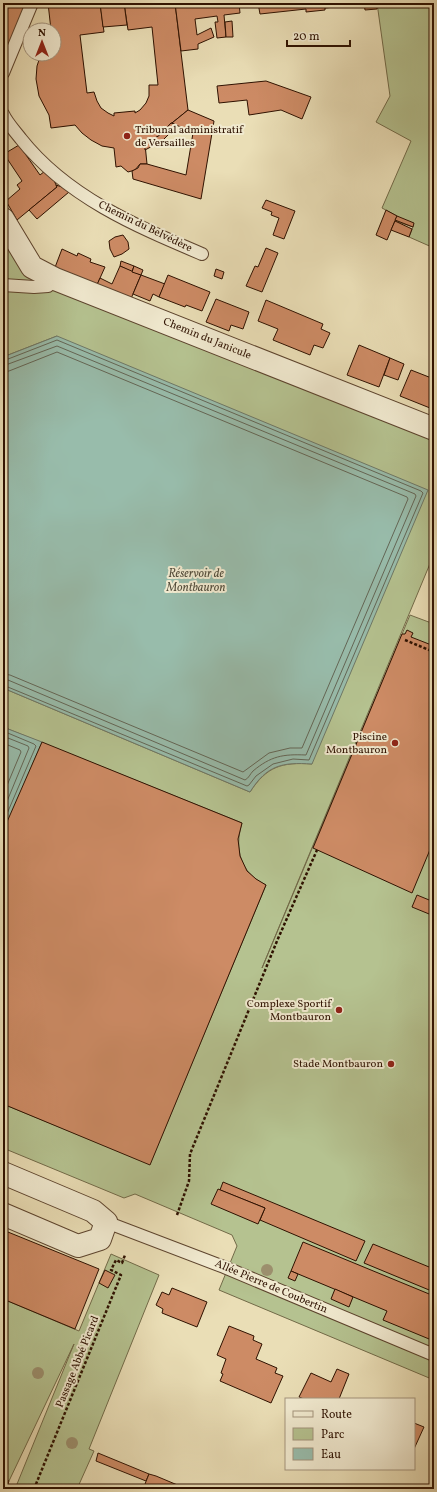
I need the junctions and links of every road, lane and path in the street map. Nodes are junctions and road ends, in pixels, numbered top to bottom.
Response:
1 (32, 3) edge
2 (3, 73) edge
3 (3, 114) edge
4 (3, 219) edge
5 (202, 254) dead end
6 (55, 279) junction
7 (3, 284) edge
8 (434, 429) edge
9 (405, 640) dead end
10 (434, 652) edge
11 (317, 850) dead end
12 (3, 1173) edge
13 (3, 1214) edge
14 (177, 1215) dead end
15 (106, 1222) junction
16 (125, 1255) dead end
17 (434, 1355) edge
18 (34, 1489) edge

1 - 2 lane
3 - 5 lane, Chemin du Belvédère
4 - 6 street, Chemin du Janicule
6 - 7 lane
6 - 8 street, Chemin du Janicule
9 - 10 path
11 - 14 path
12 - 15 street, Allée Pierre de Coubertin
13 - 15 street
15 - 17 lane, Allée Pierre de Coubertin
16 - 18 path, Passage Abbé Picard

